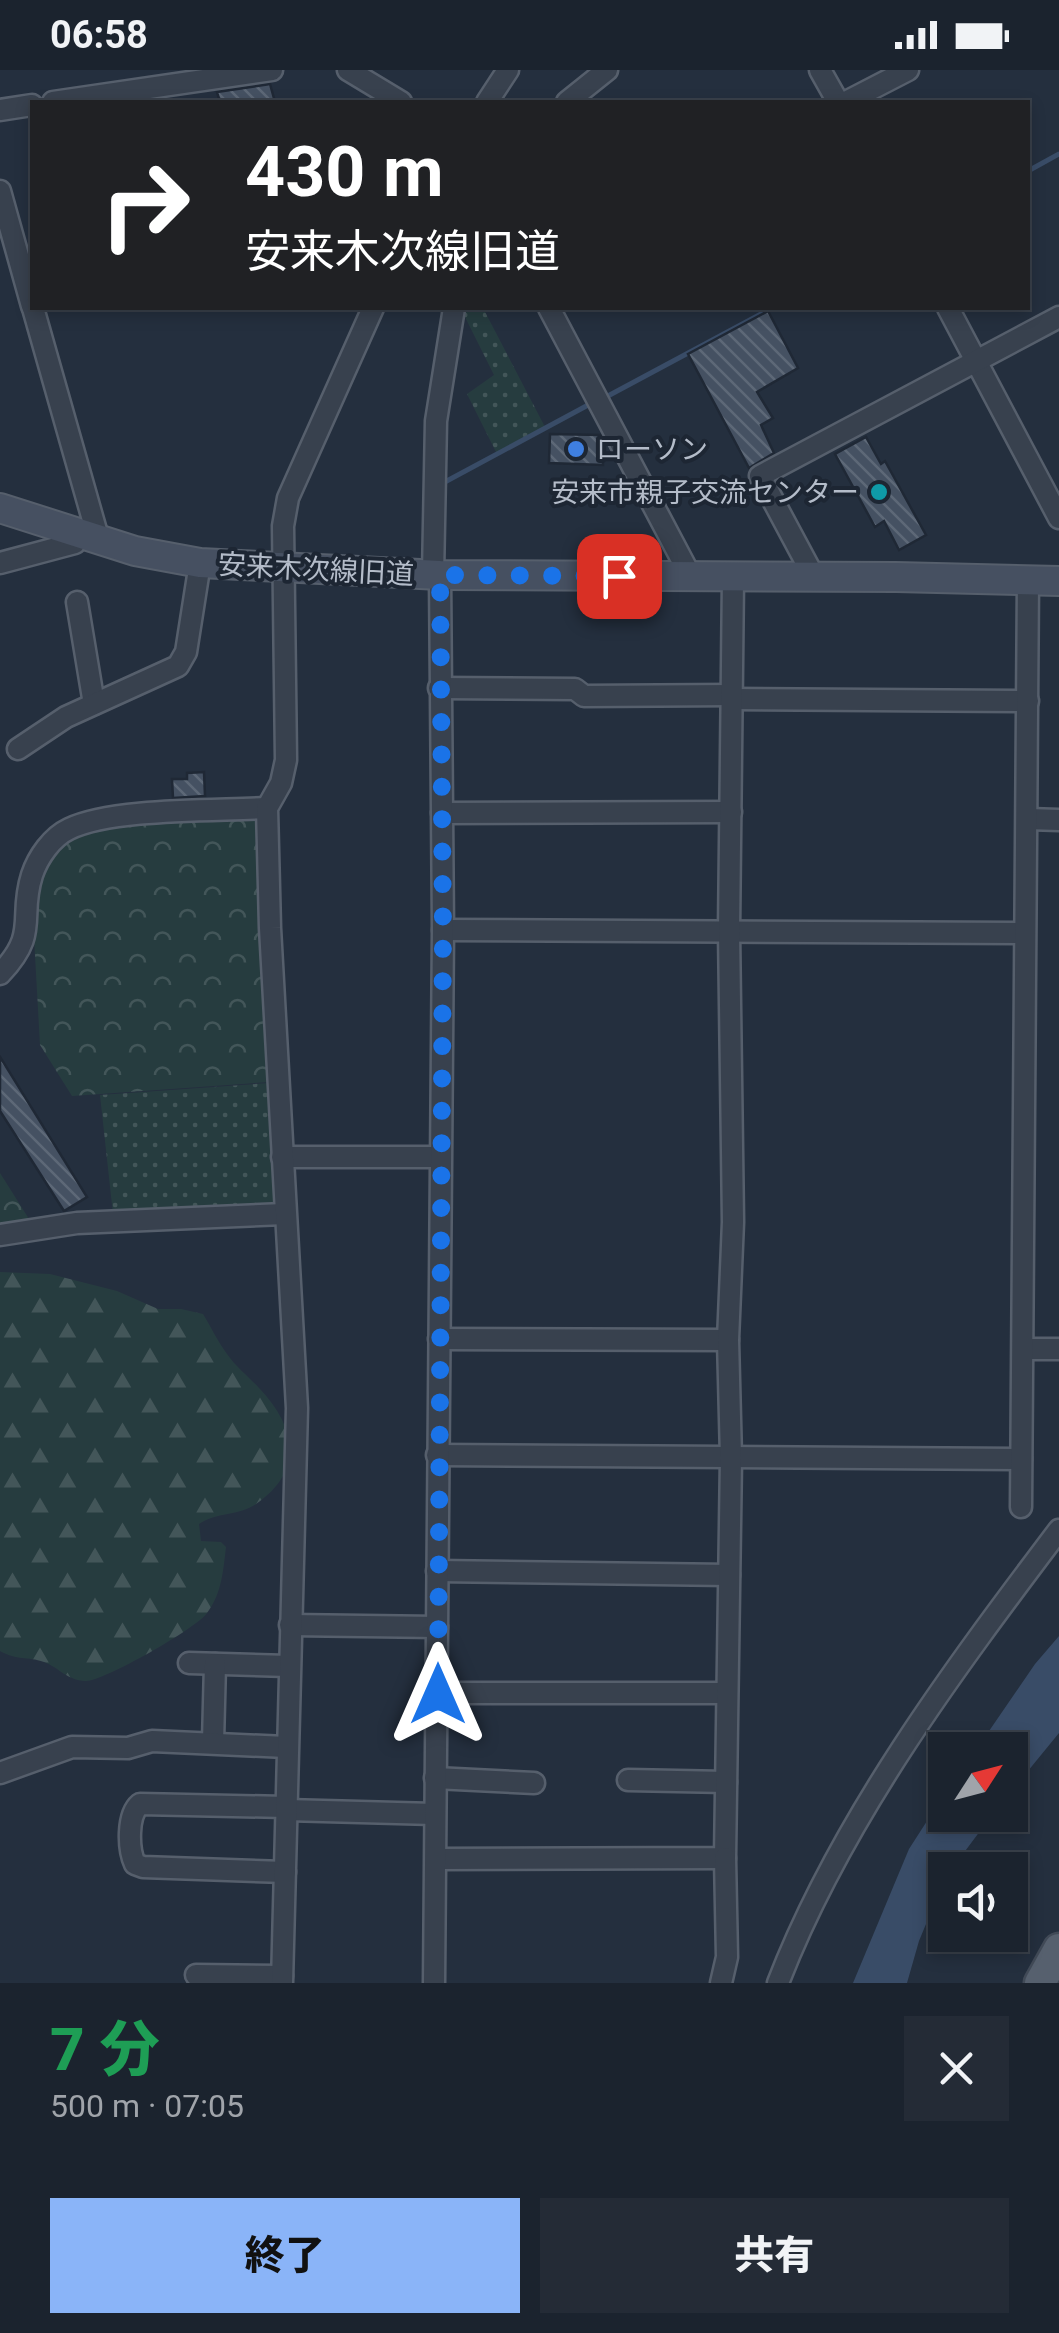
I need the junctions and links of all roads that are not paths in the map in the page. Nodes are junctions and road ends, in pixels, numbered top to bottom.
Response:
1 (272, 70) edge
2 (348, 70) edge
3 (508, 70) edge
4 (606, 70) edge
5 (820, 70) edge
6 (908, 70) edge
7 (67, 100) edge
8 (397, 100) edge
9 (488, 100) edge
10 (569, 100) edge
11 (837, 100) edge
12 (850, 100) edge
13 (30, 106) edge
14 (0, 110) edge
15 (0, 191) edge
16 (30, 296) edge
17 (34, 310) edge
18 (365, 310) edge
19 (454, 310) edge
20 (550, 310) edge
21 (949, 310) edge
22 (1059, 317) edge
23 (977, 362) junction
24 (0, 508) edge
25 (1059, 518) edge
26 (89, 538) junction
27 (0, 562) edge
28 (200, 563) junction
29 (283, 568) junction
30 (436, 575) junction
31 (691, 577) junction
32 (814, 577) junction
33 (733, 578) junction
34 (1028, 579) junction
35 (1059, 581) edge
36 (77, 602) dead end
37 (439, 688) junction
38 (733, 697) junction
39 (1028, 700) junction
40 (94, 704) junction
41 (18, 749) dead end
42 (267, 808) junction
43 (442, 812) junction
44 (732, 812) junction
45 (1028, 820) junction
46 (1059, 820) edge
47 (443, 930) junction
48 (729, 930) junction
49 (1024, 932) junction
50 (0, 974) edge
51 (439, 1157) junction
52 (282, 1158) junction
53 (284, 1214) junction
54 (0, 1236) edge
55 (439, 1339) junction
56 (728, 1340) junction
57 (1024, 1349) junction
58 (1059, 1349) edge
59 (438, 1454) junction
60 (731, 1458) junction
61 (1022, 1459) junction
62 (1021, 1506) dead end
63 (1059, 1530) edge
64 (438, 1571) junction
65 (728, 1575) junction
66 (290, 1625) junction
67 (437, 1626) junction
68 (189, 1664) dead end
69 (214, 1664) junction
70 (288, 1666) junction
71 (726, 1693) junction
72 (438, 1694) junction
73 (213, 1742) junction
74 (286, 1747) junction
75 (0, 1773) edge
76 (435, 1778) junction
77 (628, 1780) dead end
78 (726, 1782) junction
79 (534, 1783) dead end
80 (286, 1808) junction
81 (434, 1814) junction
82 (436, 1858) junction
83 (725, 1858) junction
84 (286, 1872) junction
85 (1059, 1949) edge
86 (196, 1975) dead end
87 (282, 1980) edge
88 (434, 1983) edge
89 (720, 1983) edge
90 (778, 1983) edge
91 (1040, 1983) edge

1 - 7 street
2 - 8 street
3 - 9 street
4 - 10 street
5 - 11 street
6 - 12 street
13 - 14 street
15 - 16 street
17 - 26 street
18 - 29 street
19 - 30 street
20 - 31 street
21 - 23 street
22 - 23 street
23 - 25 street
23 - 32 street
24 - 26 street, 安来木次線旧道
26 - 27 street
26 - 28 street, 安来木次線旧道
28 - 29 street, 安来木次線旧道
28 - 40 street
29 - 30 street, 安来木次線旧道
29 - 42 street
30 - 31 street, 安来木次線旧道
30 - 37 street
31 - 33 street, 安来木次線旧道
32 - 33 street, 安来木次線旧道
32 - 34 street, 安来木次線旧道
33 - 38 street
34 - 35 street, 安来木次線旧道
34 - 39 street
36 - 40 street
37 - 38 street
37 - 43 street
38 - 39 street
38 - 44 street
39 - 45 street
40 - 41 street
42 - 50 street
42 - 52 street
43 - 44 street
43 - 47 street
44 - 48 street
45 - 46 street
45 - 49 street
47 - 48 street
47 - 51 street
48 - 49 street
48 - 56 street
49 - 57 street
51 - 52 street
51 - 55 street
52 - 53 street
53 - 54 street
53 - 66 street
55 - 56 street
55 - 59 street
56 - 60 street
57 - 58 street
57 - 61 street
59 - 60 street
59 - 64 street
60 - 61 street
60 - 65 street
61 - 62 street
63 - 90 street
64 - 65 street
64 - 67 street
65 - 71 street
66 - 67 street
66 - 70 street
67 - 72 street
68 - 69 street
69 - 70 street
69 - 73 street
70 - 74 street
71 - 72 street
71 - 78 street
72 - 76 street
73 - 74 street
73 - 75 street
74 - 80 street
76 - 79 street
76 - 81 street
77 - 78 street
78 - 83 street
80 - 81 street
80 - 84 street
80 - 84 street
81 - 82 street
82 - 83 street
82 - 88 street
83 - 89 street
84 - 87 street
85 - 91 main road
86 - 87 street

